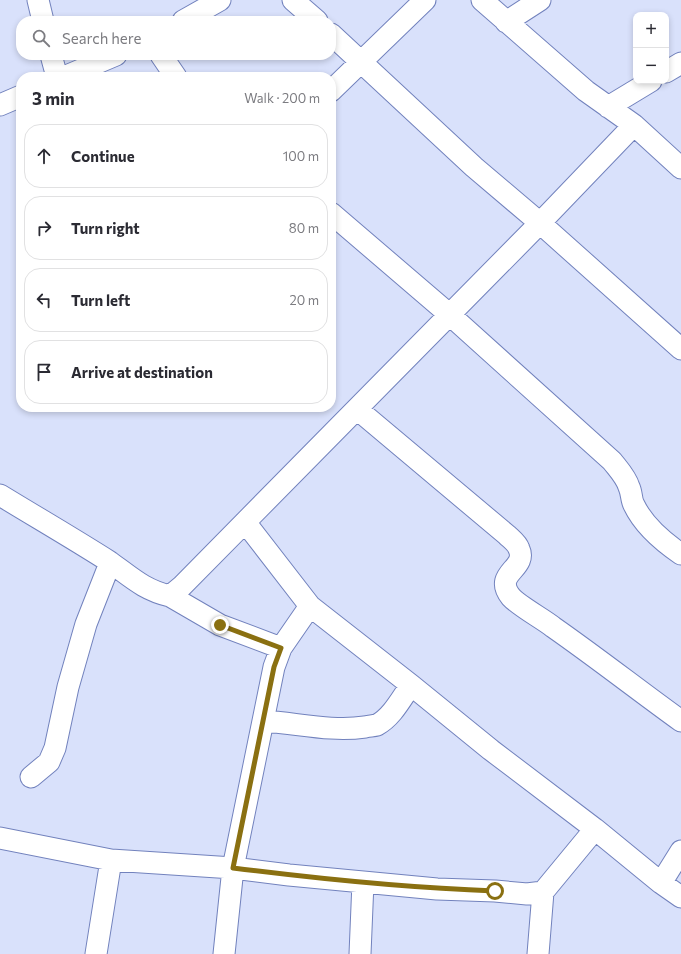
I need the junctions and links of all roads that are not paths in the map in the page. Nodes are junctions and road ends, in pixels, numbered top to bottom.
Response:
1 (38, 0) edge
2 (220, 0) edge
3 (293, 0) edge
4 (425, 0) edge
5 (482, 0) edge
6 (540, 0) edge
7 (42, 16) edge
8 (192, 16) edge
9 (311, 16) edge
10 (506, 22) junction
11 (336, 38) edge
12 (53, 60) edge
13 (104, 60) edge
14 (164, 60) edge
15 (361, 60) junction
16 (681, 63) edge
17 (669, 70) edge
18 (56, 72) edge
19 (76, 72) edge
20 (173, 72) edge
21 (646, 84) edge
22 (336, 86) edge
23 (16, 98) edge
24 (0, 105) edge
25 (608, 107) junction
26 (634, 125) junction
27 (681, 168) edge
28 (336, 217) edge
29 (540, 223) junction
30 (450, 315) junction
31 (681, 350) edge
32 (357, 409) junction
33 (0, 495) edge
34 (245, 522) junction
35 (681, 554) edge
36 (110, 563) junction
37 (170, 596) junction
38 (310, 606) junction
39 (281, 648) junction
40 (411, 685) junction
41 (263, 721) junction
42 (681, 721) edge
43 (30, 777) dead end
44 (595, 829) junction
45 (0, 838) edge
46 (681, 851) edge
47 (111, 860) junction
48 (233, 868) junction
49 (363, 882) junction
50 (662, 884) junction
51 (543, 892) junction
52 (681, 897) edge
53 (96, 954) edge
54 (224, 954) edge
55 (360, 954) edge
56 (538, 954) edge

1 - 7 street
2 - 8 street
3 - 9 street
4 - 15 street
5 - 10 street
6 - 10 street
10 - 25 street
11 - 15 street
12 - 18 street
13 - 19 street
14 - 20 street
15 - 22 street
15 - 29 street
16 - 17 street
21 - 25 street
23 - 24 street
25 - 26 street
26 - 27 street
26 - 29 street
28 - 30 street
29 - 30 street
29 - 31 street
30 - 32 street
30 - 35 street
32 - 34 street
32 - 42 street
33 - 36 street
34 - 37 street
34 - 38 street
36 - 37 street
36 - 43 street
37 - 39 street
38 - 39 street
38 - 40 street
39 - 41 street
40 - 41 street
40 - 44 street
41 - 48 street
44 - 50 street
44 - 51 street
45 - 47 street
46 - 50 street
47 - 48 street
47 - 53 street
48 - 49 street
48 - 54 street
49 - 51 street
49 - 55 street
50 - 52 street
51 - 56 street

